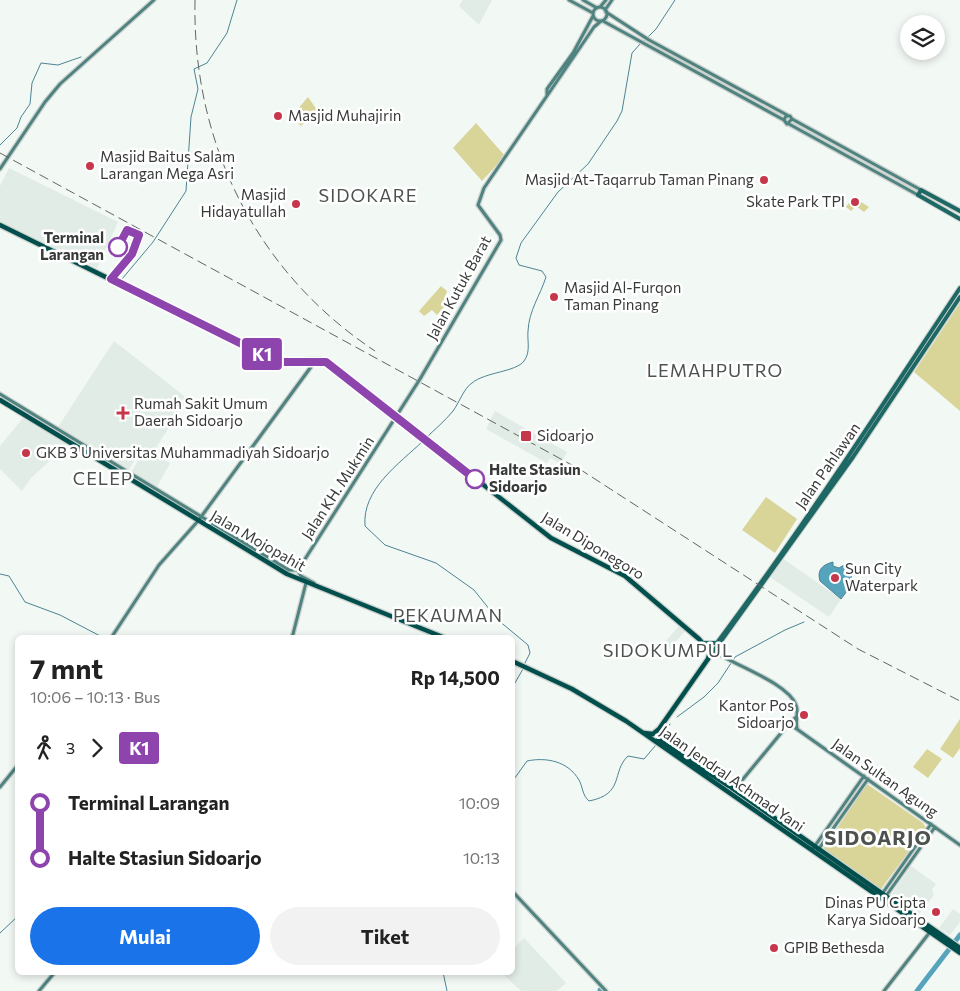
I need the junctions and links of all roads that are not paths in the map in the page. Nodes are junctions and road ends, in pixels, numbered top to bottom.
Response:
1 (154, 0) edge
2 (569, 0) edge
3 (583, 0) edge
4 (606, 0) edge
5 (612, 0) edge
6 (599, 8) junction
7 (606, 11) junction
8 (593, 14) junction
9 (602, 21) junction
10 (639, 37) junction
11 (674, 56) junction
12 (547, 96) junction
13 (787, 115) junction
14 (792, 119) junction
15 (784, 120) junction
16 (789, 124) junction
17 (837, 142) junction
18 (833, 148) junction
19 (0, 169) edge
20 (921, 190) junction
21 (918, 195) junction
22 (960, 211) edge
23 (960, 219) edge
24 (0, 225) edge
25 (960, 288) edge
26 (960, 297) edge
27 (316, 360) junction
28 (0, 394) edge
29 (0, 400) edge
30 (19, 408) junction
31 (397, 417) junction
32 (855, 450) junction
33 (852, 455) junction
34 (199, 519) junction
35 (298, 570) junction
36 (306, 583) junction
37 (327, 590) junction
38 (112, 635) edge
39 (293, 635) edge
40 (438, 635) edge
41 (718, 640) junction
42 (704, 643) junction
43 (715, 652) junction
44 (708, 658) junction
45 (515, 662) edge
46 (797, 716) junction
47 (786, 727) junction
48 (798, 728) junction
49 (659, 731) junction
50 (644, 733) junction
51 (659, 743) junction
52 (15, 769) edge
53 (864, 776) junction
54 (868, 779) junction
55 (0, 787) edge
56 (734, 790) junction
57 (931, 824) junction
58 (935, 827) junction
59 (960, 845) edge
60 (816, 849) junction
61 (515, 893) edge
62 (883, 896) junction
63 (930, 932) junction
64 (954, 945) edge
65 (960, 953) edge
66 (52, 975) edge
67 (39, 991) edge
68 (606, 991) edge
69 (884, 991) edge

1 - 19 main road
2 - 8 main road
3 - 6 main road
4 - 6 main road
5 - 7 main road
6 - 7 main road
6 - 8 main road
7 - 9 main road
7 - 10 main road
8 - 9 main road
8 - 12 main road, Jalan Kutuk Barat
9 - 10 main road
9 - 12 main road, Jalan Kutuk Barat
10 - 11 main road
11 - 13 main road
11 - 15 main road
12 - 31 main road, Jalan Kutuk Barat
13 - 14 main road
13 - 15 main road
14 - 16 main road
14 - 17 main road
15 - 16 main road
16 - 18 main road
17 - 18 main road
17 - 20 main road
18 - 21 main road
20 - 21 main road
20 - 22 main road
21 - 23 main road
24 - 27 highway
25 - 32 main road, Jalan Pahlawan
26 - 32 main road, Jalan Pahlawan
27 - 31 highway, Jalan Diponegoro
27 - 34 main road
28 - 30 main road
29 - 30 highway
30 - 34 highway
31 - 35 main road, Jalan KH. Mukmin
31 - 42 highway, Jalan Diponegoro
32 - 33 main road, Jalan Pahlawan
33 - 41 main road, Jalan Pahlawan
33 - 43 main road, Jalan Pahlawan
34 - 35 main road, Jalan Mojopahit
34 - 36 highway, Jalan Mojopahit
34 - 38 main road
35 - 37 main road, Jalan Mojopahit
36 - 37 highway, Jalan Mojopahit
36 - 39 main road
37 - 40 highway, Jalan Mojopahit
41 - 42 main road
41 - 43 main road
42 - 44 highway
43 - 44 main road, Jalan Pahlawan
43 - 46 main road
44 - 49 highway
45 - 50 highway, Jalan Jendral Achmad Yani
46 - 47 main road
46 - 48 main road
47 - 48 main road
47 - 56 main road
48 - 53 main road, Jalan Sultan Agung
49 - 50 highway
49 - 51 highway, Jalan Jendral Achmad Yani
50 - 51 highway, Jalan Jendral Achmad Yani
51 - 56 highway, Jalan Jendral Achmad Yani
51 - 60 highway, Jalan Jendral Achmad Yani
52 - 55 main road
53 - 54 main road, Jalan Sultan Agung
53 - 60 main road
54 - 57 main road, Jalan Sultan Agung
54 - 60 main road
56 - 60 highway, Jalan Jendral Achmad Yani
57 - 58 main road, Jalan Sultan Agung
57 - 62 main road
58 - 59 main road, Jalan Sultan Agung
58 - 62 main road
60 - 62 highway, Jalan Jendral Achmad Yani
61 - 68 main road
62 - 63 highway, Jalan Jendral Achmad Yani
62 - 64 highway, Jalan Jendral Achmad Yani
63 - 64 highway, Jalan Jendral Achmad Yani
63 - 69 main road
64 - 65 highway
66 - 67 main road

